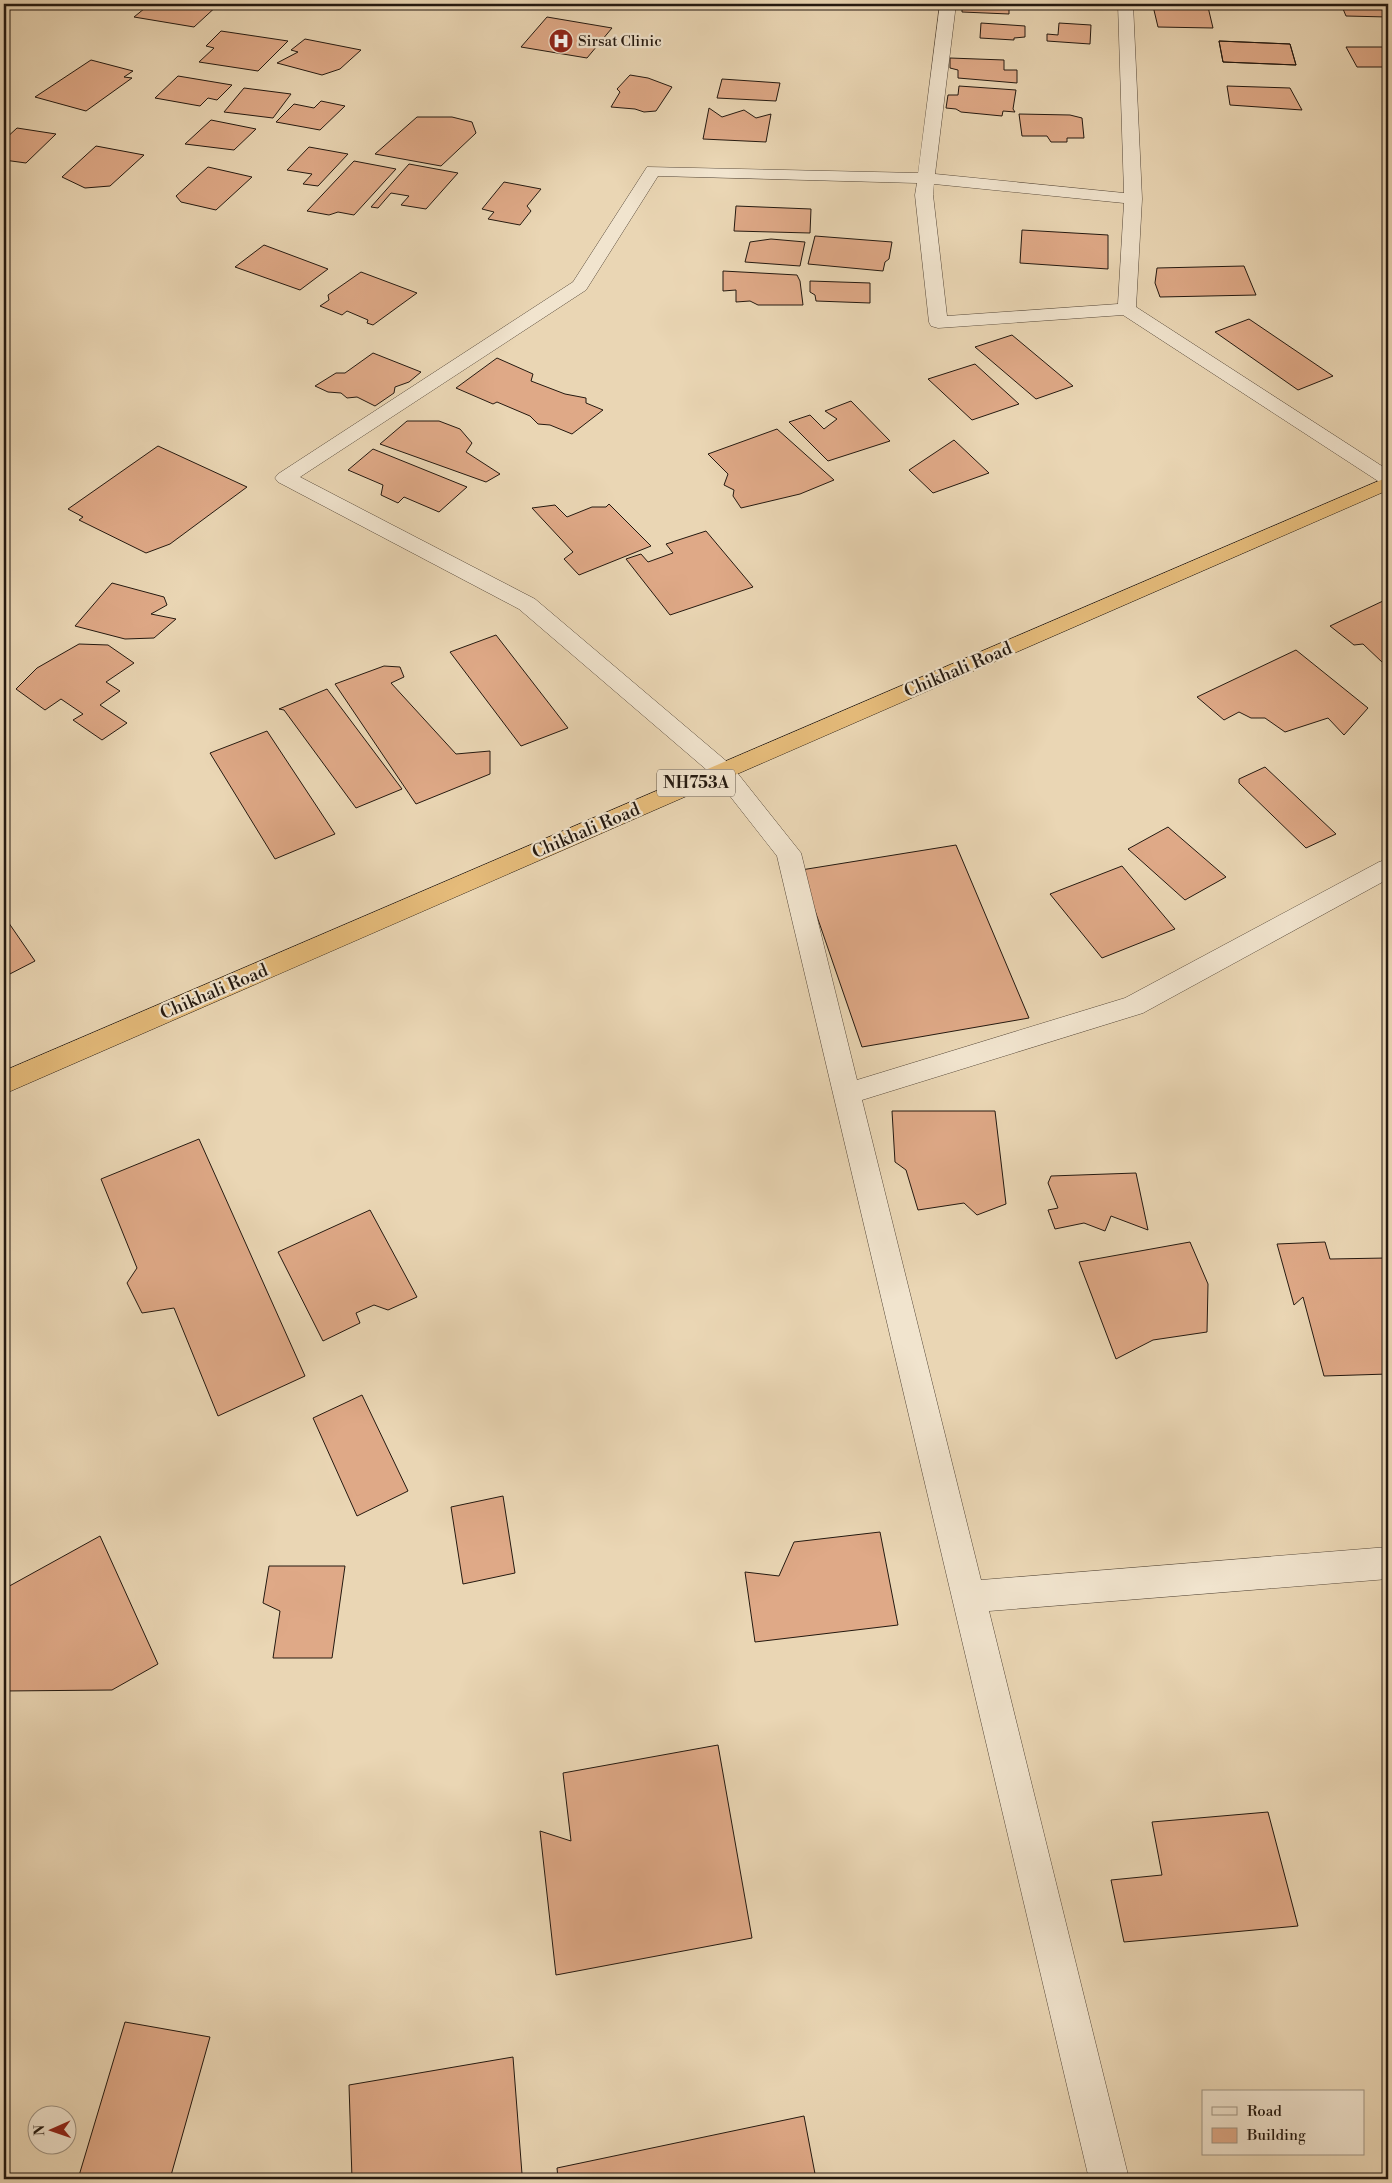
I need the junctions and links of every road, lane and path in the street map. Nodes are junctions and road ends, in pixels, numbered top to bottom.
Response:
1 (948, 4) edge
2 (1126, 4) edge
3 (926, 178) junction
4 (1133, 200) junction
5 (1128, 309) junction
6 (1388, 479) edge
7 (1388, 483) edge
8 (723, 771) junction
9 (1388, 868) edge
10 (4, 1083) edge
11 (847, 1094) junction
12 (1388, 1563) edge
13 (967, 1597) junction
14 (1109, 2179) edge

1 - 3 street
2 - 4 street
3 - 4 street
3 - 5 street
3 - 8 street
4 - 5 street
5 - 6 street
7 - 8 highway, Chikhali Road / NH753A
8 - 10 highway, Chikhali Road / NH753A
8 - 11 street
9 - 11 street
11 - 13 street
12 - 13 street
13 - 14 street

